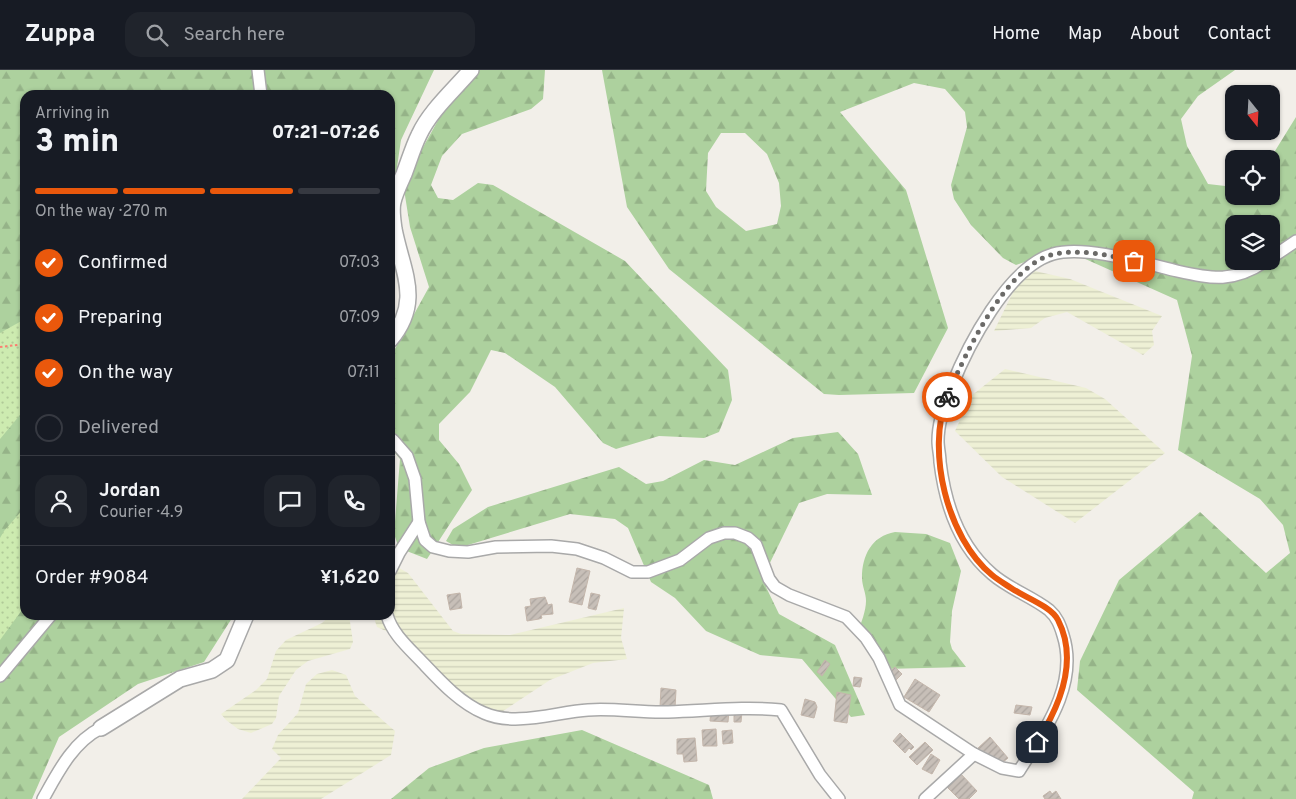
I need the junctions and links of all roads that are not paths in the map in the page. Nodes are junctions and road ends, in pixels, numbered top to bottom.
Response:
1 (471, 70) edge
2 (260, 73) edge
3 (260, 90) edge
4 (395, 198) edge
5 (395, 231) edge
6 (1296, 241) edge
7 (1280, 252) edge
8 (1249, 270) edge
9 (395, 334) edge
10 (395, 442) edge
11 (419, 522) junction
12 (395, 561) edge
13 (47, 620) edge
14 (244, 620) edge
15 (388, 620) edge
16 (0, 676) edge
17 (101, 728) joint
18 (974, 754) junction
19 (43, 799) edge
20 (839, 799) edge
21 (925, 799) edge

1 - 4 street
2 - 3 street
5 - 9 street
6 - 7 street
8 - 18 street
10 - 11 street
11 - 12 street
11 - 18 street
13 - 16 street
14 - 17 street
15 - 20 street
17 - 19 street
18 - 21 street

